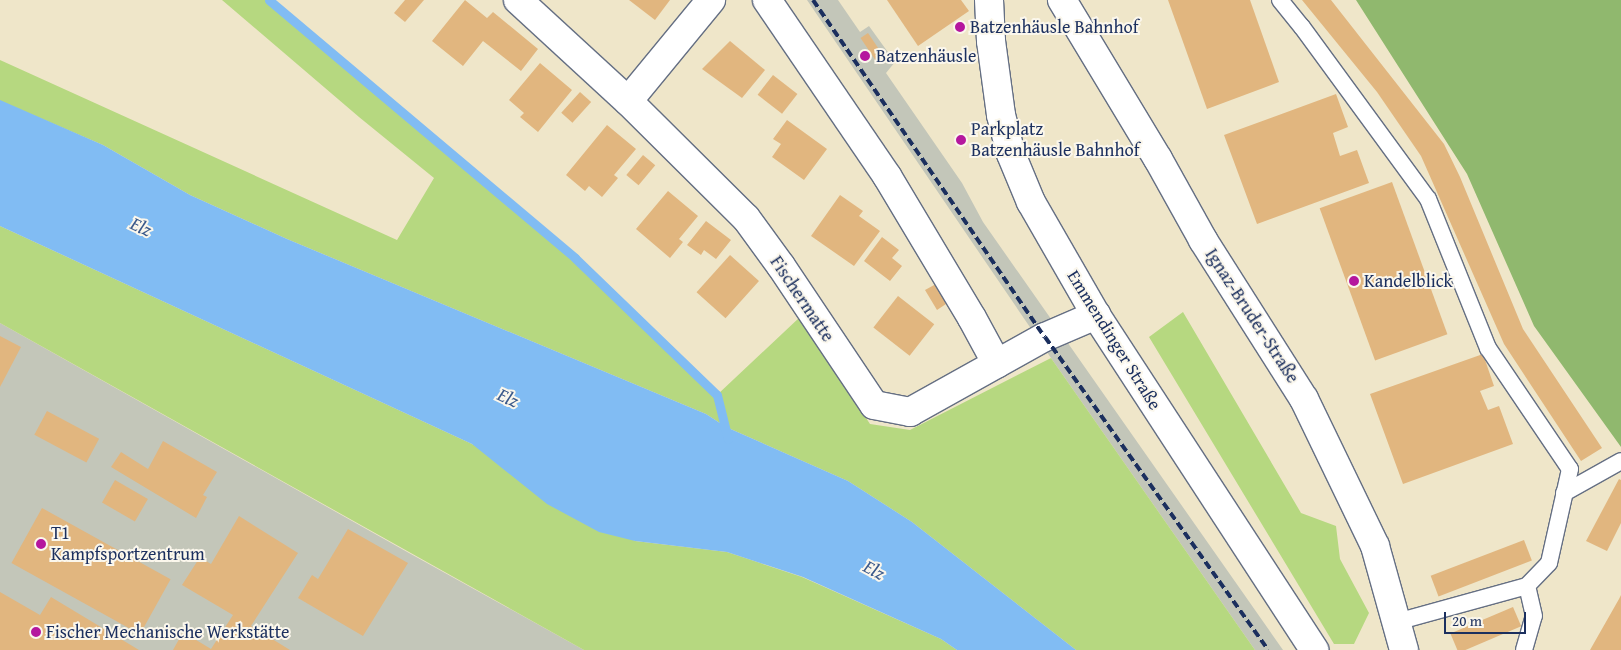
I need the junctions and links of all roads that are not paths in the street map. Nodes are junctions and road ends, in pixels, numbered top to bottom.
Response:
1 (518, 0) edge
2 (711, 0) edge
3 (767, 0) edge
4 (989, 0) edge
5 (1062, 0) edge
6 (1280, 0) edge
7 (628, 101) junction
8 (1096, 316) junction
9 (997, 364) junction
10 (1621, 461) edge
11 (1564, 493) junction
12 (1527, 586) junction
13 (1396, 622) junction
14 (1314, 650) edge
15 (1404, 650) edge
16 (1524, 650) edge

1 - 7 street, Fischermatte
2 - 7 street
3 - 9 street
4 - 8 street, Emmendinger Straße
5 - 13 street, Ignaz-Bruder-Straße
6 - 11 lane
7 - 9 street, Fischermatte
8 - 9 street, Fischermatte
8 - 14 street, Emmendinger Straße
10 - 11 lane
11 - 12 lane
12 - 13 lane
12 - 16 lane
13 - 15 street, Ignaz-Bruder-Straße

